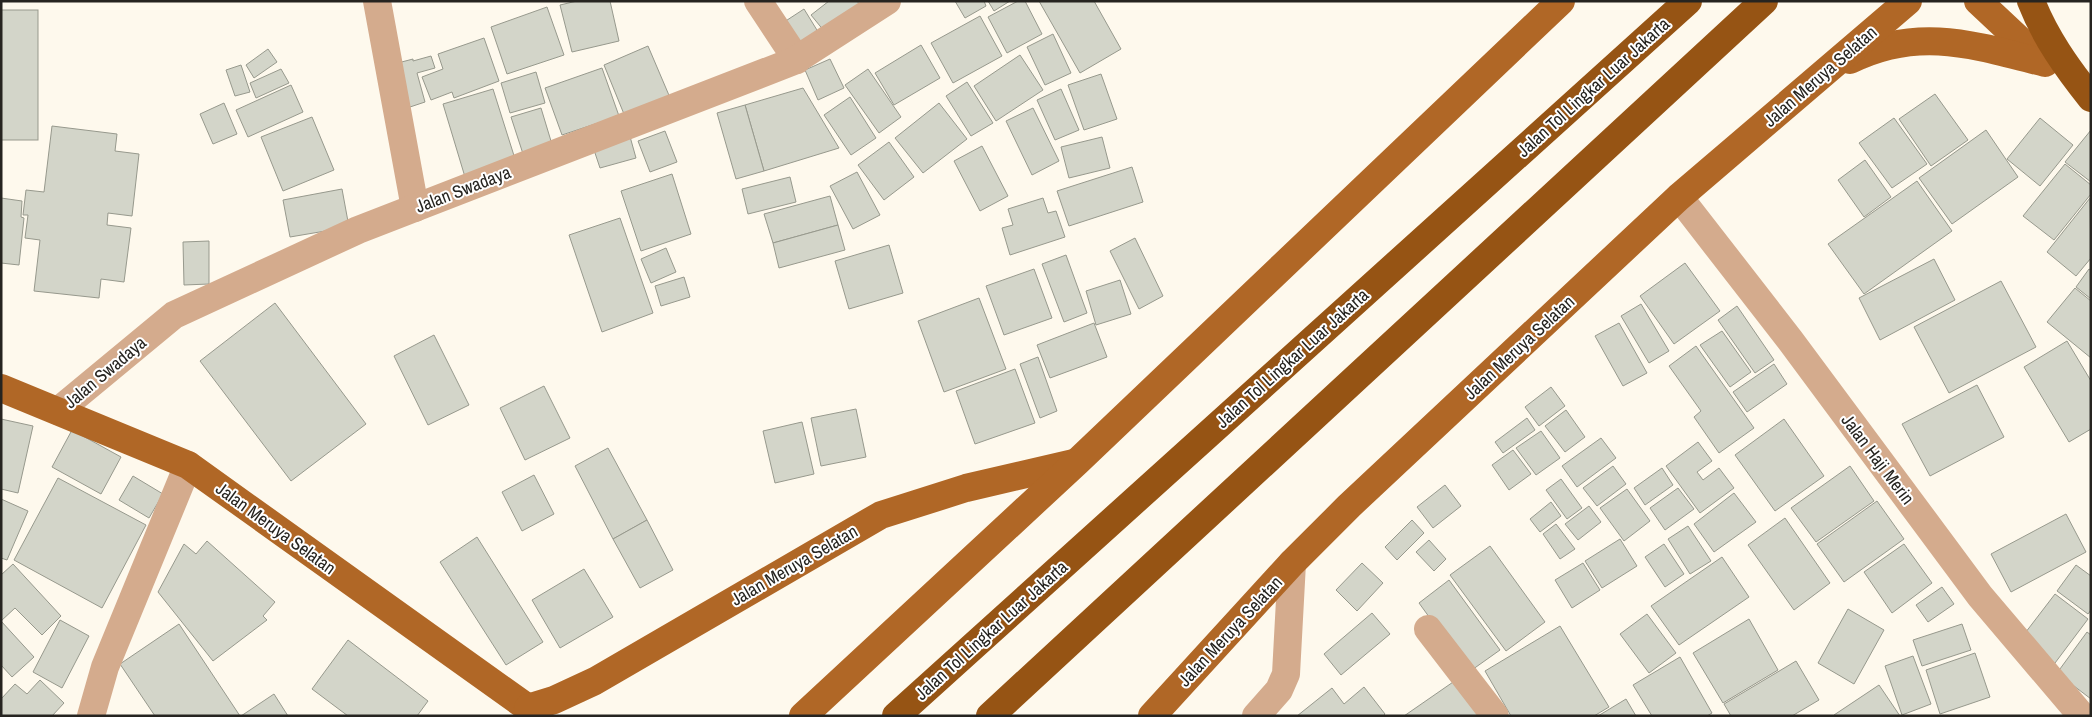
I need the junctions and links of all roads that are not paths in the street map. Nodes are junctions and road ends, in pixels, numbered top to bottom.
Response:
1 (377, 1) edge
2 (758, 1) edge
3 (887, 1) edge
4 (1561, 1) edge
5 (1688, 1) edge
6 (1764, 1) edge
7 (1880, 1) edge
8 (1908, 1) edge
9 (1978, 1) edge
10 (2031, 1) edge
11 (1864, 37) junction
12 (797, 60) junction
13 (2045, 63) junction
14 (1825, 71) junction
15 (2091, 98) edge
16 (1679, 197) junction
17 (415, 208) junction
18 (1, 388) edge
19 (58, 411) junction
20 (1077, 462) junction
21 (188, 465) junction
22 (1292, 564) junction
23 (1428, 629) dead end
24 (530, 712) edge
25 (91, 716) edge
26 (802, 716) edge
27 (896, 716) edge
28 (990, 716) edge
29 (1152, 716) edge
30 (1256, 716) edge
31 (1495, 716) edge
32 (2082, 716) edge

1 - 17 street
2 - 12 street
3 - 12 street, Jalan Swadaya
4 - 20 main road
5 - 27 highway, Jalan Tol Lingkar Luar Jakarta
6 - 28 highway
7 - 11 main road
8 - 11 main road, Jalan Meruya Selatan
9 - 13 main road
10 - 15 highway
11 - 14 main road, Jalan Meruya Selatan
12 - 17 street, Jalan Swadaya
13 - 14 main road
13 - 15 main road
14 - 16 main road, Jalan Meruya Selatan
16 - 22 main road, Jalan Meruya Selatan
16 - 32 street, Jalan Haji Merin
17 - 19 street, Jalan Swadaya
18 - 19 main road, Jalan Meruya Selatan
19 - 21 main road, Jalan Meruya Selatan
20 - 24 main road, Jalan Meruya Selatan
20 - 26 main road
21 - 24 main road, Jalan Meruya Selatan
21 - 25 street
22 - 29 main road, Jalan Meruya Selatan
22 - 30 street
23 - 31 street

